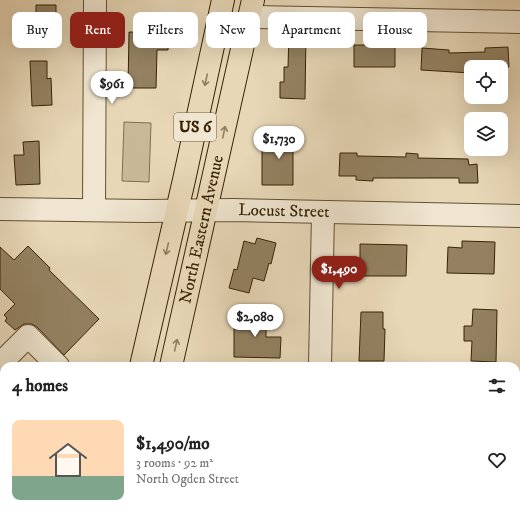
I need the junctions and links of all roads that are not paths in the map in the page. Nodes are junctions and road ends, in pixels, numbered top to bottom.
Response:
1 (95, 0) edge
2 (223, 0) edge
3 (251, 8) edge
4 (520, 22) edge
5 (0, 209) edge
6 (94, 210) junction
7 (176, 211) junction
8 (206, 211) junction
9 (323, 213) junction
10 (520, 216) edge
11 (2, 362) edge
12 (54, 362) edge
13 (142, 362) edge
14 (172, 362) edge
15 (320, 362) edge

1 - 6 street
2 -> 7 main road, North Eastern Avenue / US 6
3 - 4 street
8 -> 3 main road, North Eastern Avenue / US 6
5 - 6 street, Locust Street
6 - 7 street, Locust Street
7 - 8 street, Locust Street
7 -> 13 main road, North Eastern Avenue / US 6
8 - 9 street, Locust Street
14 -> 8 main road, North Eastern Avenue / US 6
9 - 10 street, Locust Street
9 - 15 street
11 - 12 street

